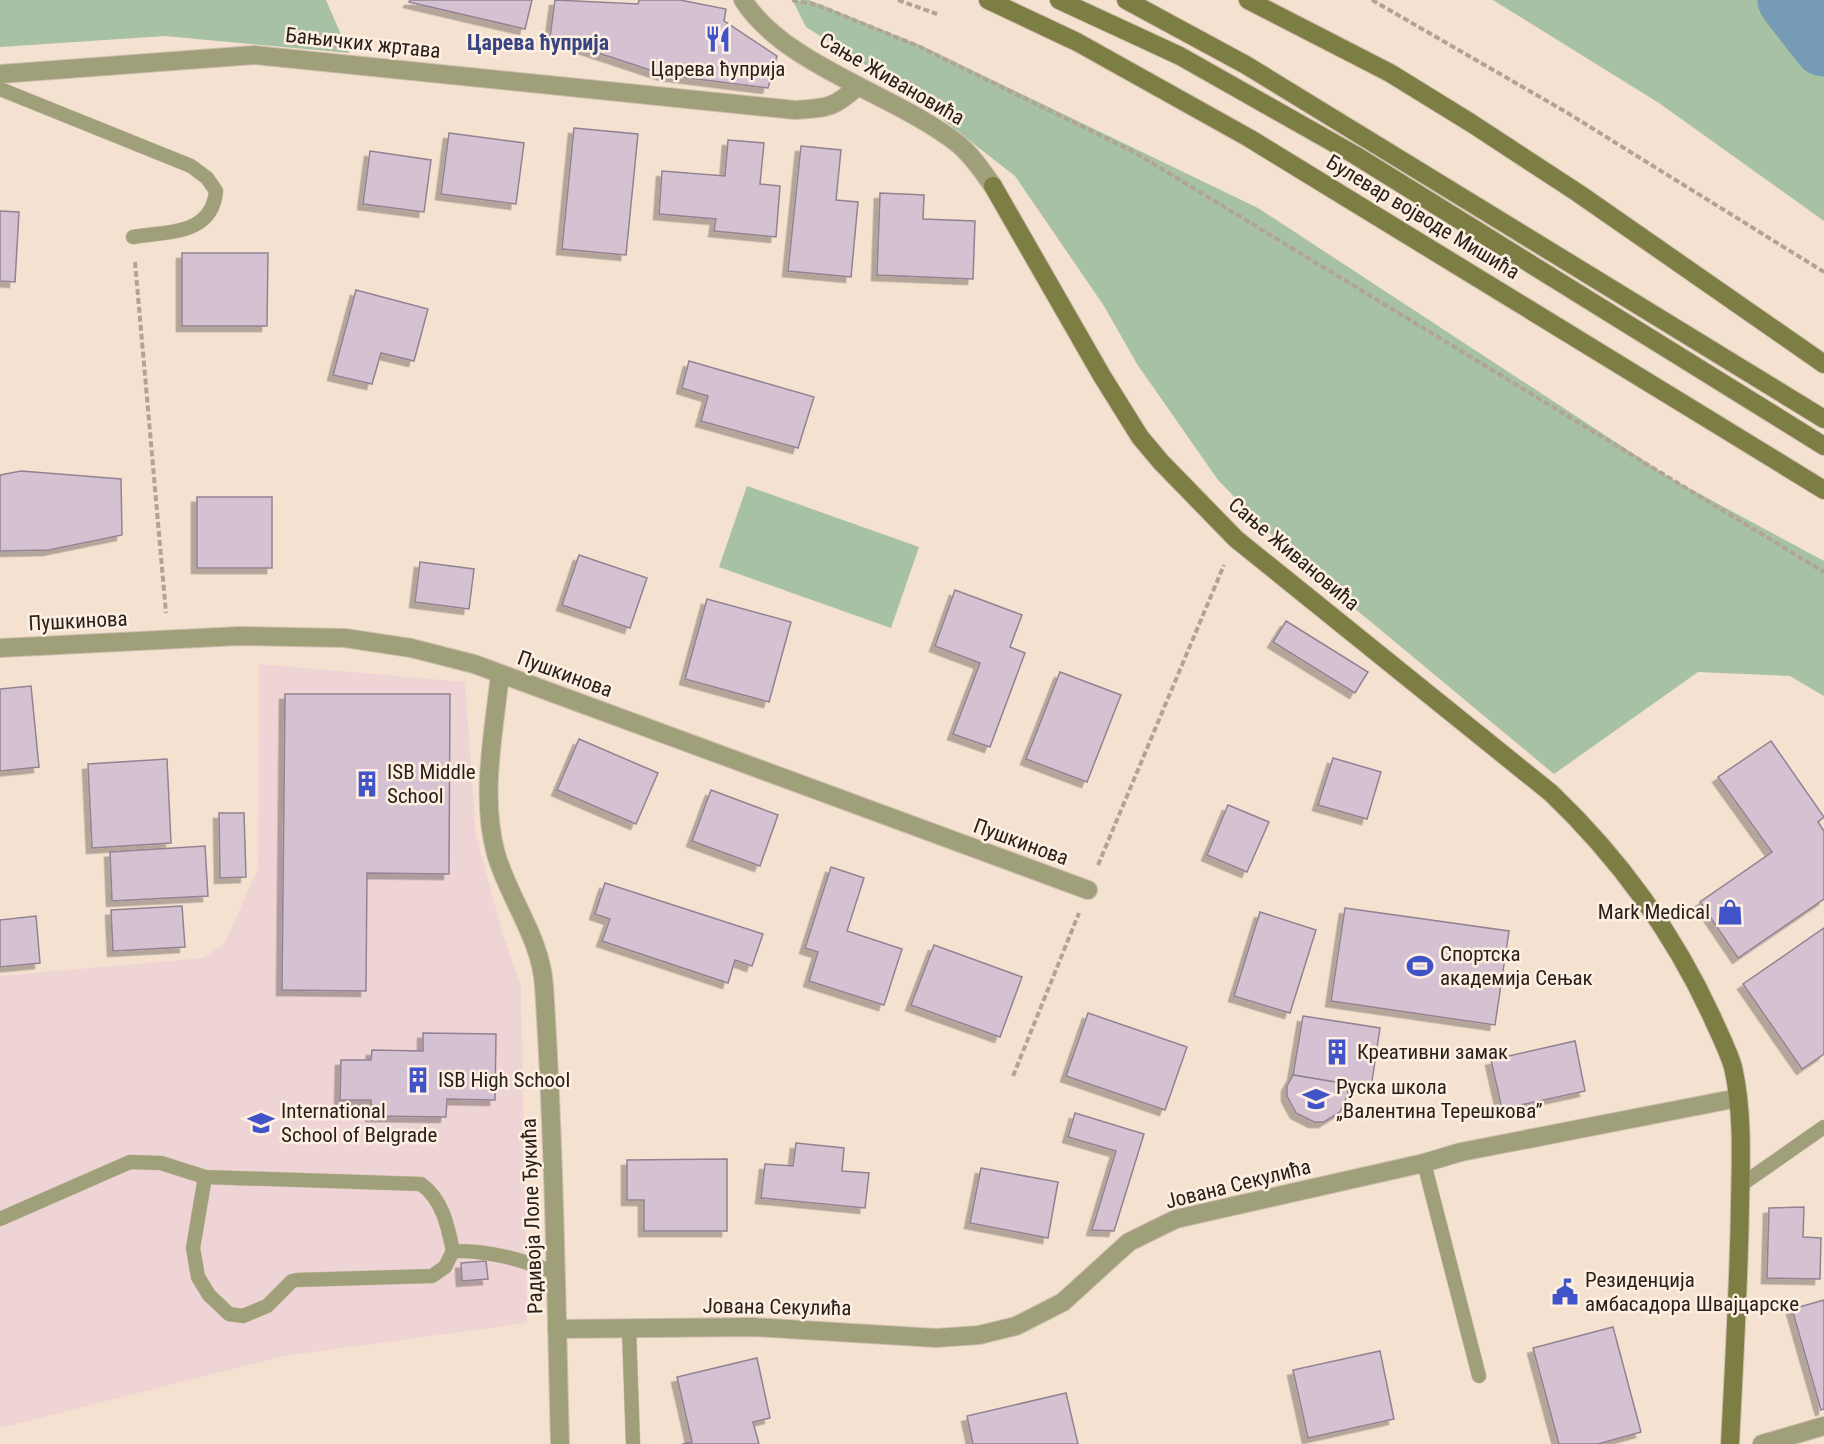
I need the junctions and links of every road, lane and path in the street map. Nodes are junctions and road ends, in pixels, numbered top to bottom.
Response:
1 (742, 0) edge
2 (792, 0) edge
3 (898, 0) edge
4 (988, 0) edge
5 (1059, 0) edge
6 (1126, 0) edge
7 (1248, 0) edge
8 (1372, 0) edge
9 (937, 15) dead end
10 (0, 74) edge
11 (858, 86) junction
12 (0, 89) edge
13 (993, 186) joint
14 (133, 237) dead end
15 (1824, 272) edge
16 (136, 273) dead end
17 (1824, 364) edge
18 (1824, 419) edge
19 (1824, 446) edge
20 (1824, 490) edge
21 (1236, 539) junction
22 (1824, 572) edge
23 (168, 639) junction
24 (0, 648) edge
25 (500, 674) junction
26 (1088, 890) joint
27 (1079, 914) dead end
28 (1013, 1076) dead end
29 (1738, 1098) junction
30 (1824, 1127) edge
31 (1424, 1163) junction
32 (205, 1177) junction
33 (1741, 1185) junction
34 (0, 1219) edge
35 (453, 1251) junction
36 (556, 1273) junction
37 (557, 1329) junction
38 (629, 1329) junction
39 (1479, 1376) dead end
40 (1824, 1426) edge
41 (560, 1444) edge
42 (633, 1444) edge
43 (1730, 1444) edge
44 (1762, 1444) edge

1 - 11 street, Сање Живановића
2 - 22 path
3 - 9 path
4 - 20 main road, Булевар војводе Мишића
5 - 19 main road
6 - 18 main road, Булевар војводе Мишића
7 - 17 main road
8 - 15 path
10 - 11 street, Бањичких жртава
11 - 13 street, Сање Живановића
12 - 14 lane
13 - 21 main road, Сање Живановића
16 - 23 path
21 - 26 path
21 - 29 main road, Сање Живановића
23 - 24 street, Пушкинова
23 - 25 street, Пушкинова
25 - 26 street, Пушкинова
25 - 36 street, Радивоја Лоле Ђукића
27 - 28 path
29 - 31 street, Јована Секулића
29 - 33 main road, Сање Живановића
30 - 33 lane
31 - 38 street, Јована Секулића
31 - 39 lane
32 - 34 lane
32 - 35 lane
32 - 35 lane
33 - 43 main road, Сање Живановића
35 - 36 lane
36 - 37 street, Радивоја Лоле Ђукића
37 - 38 street, Јована Секулића
37 - 41 street, Радивоја Лоле Ђукића
38 - 42 lane
40 - 44 street

